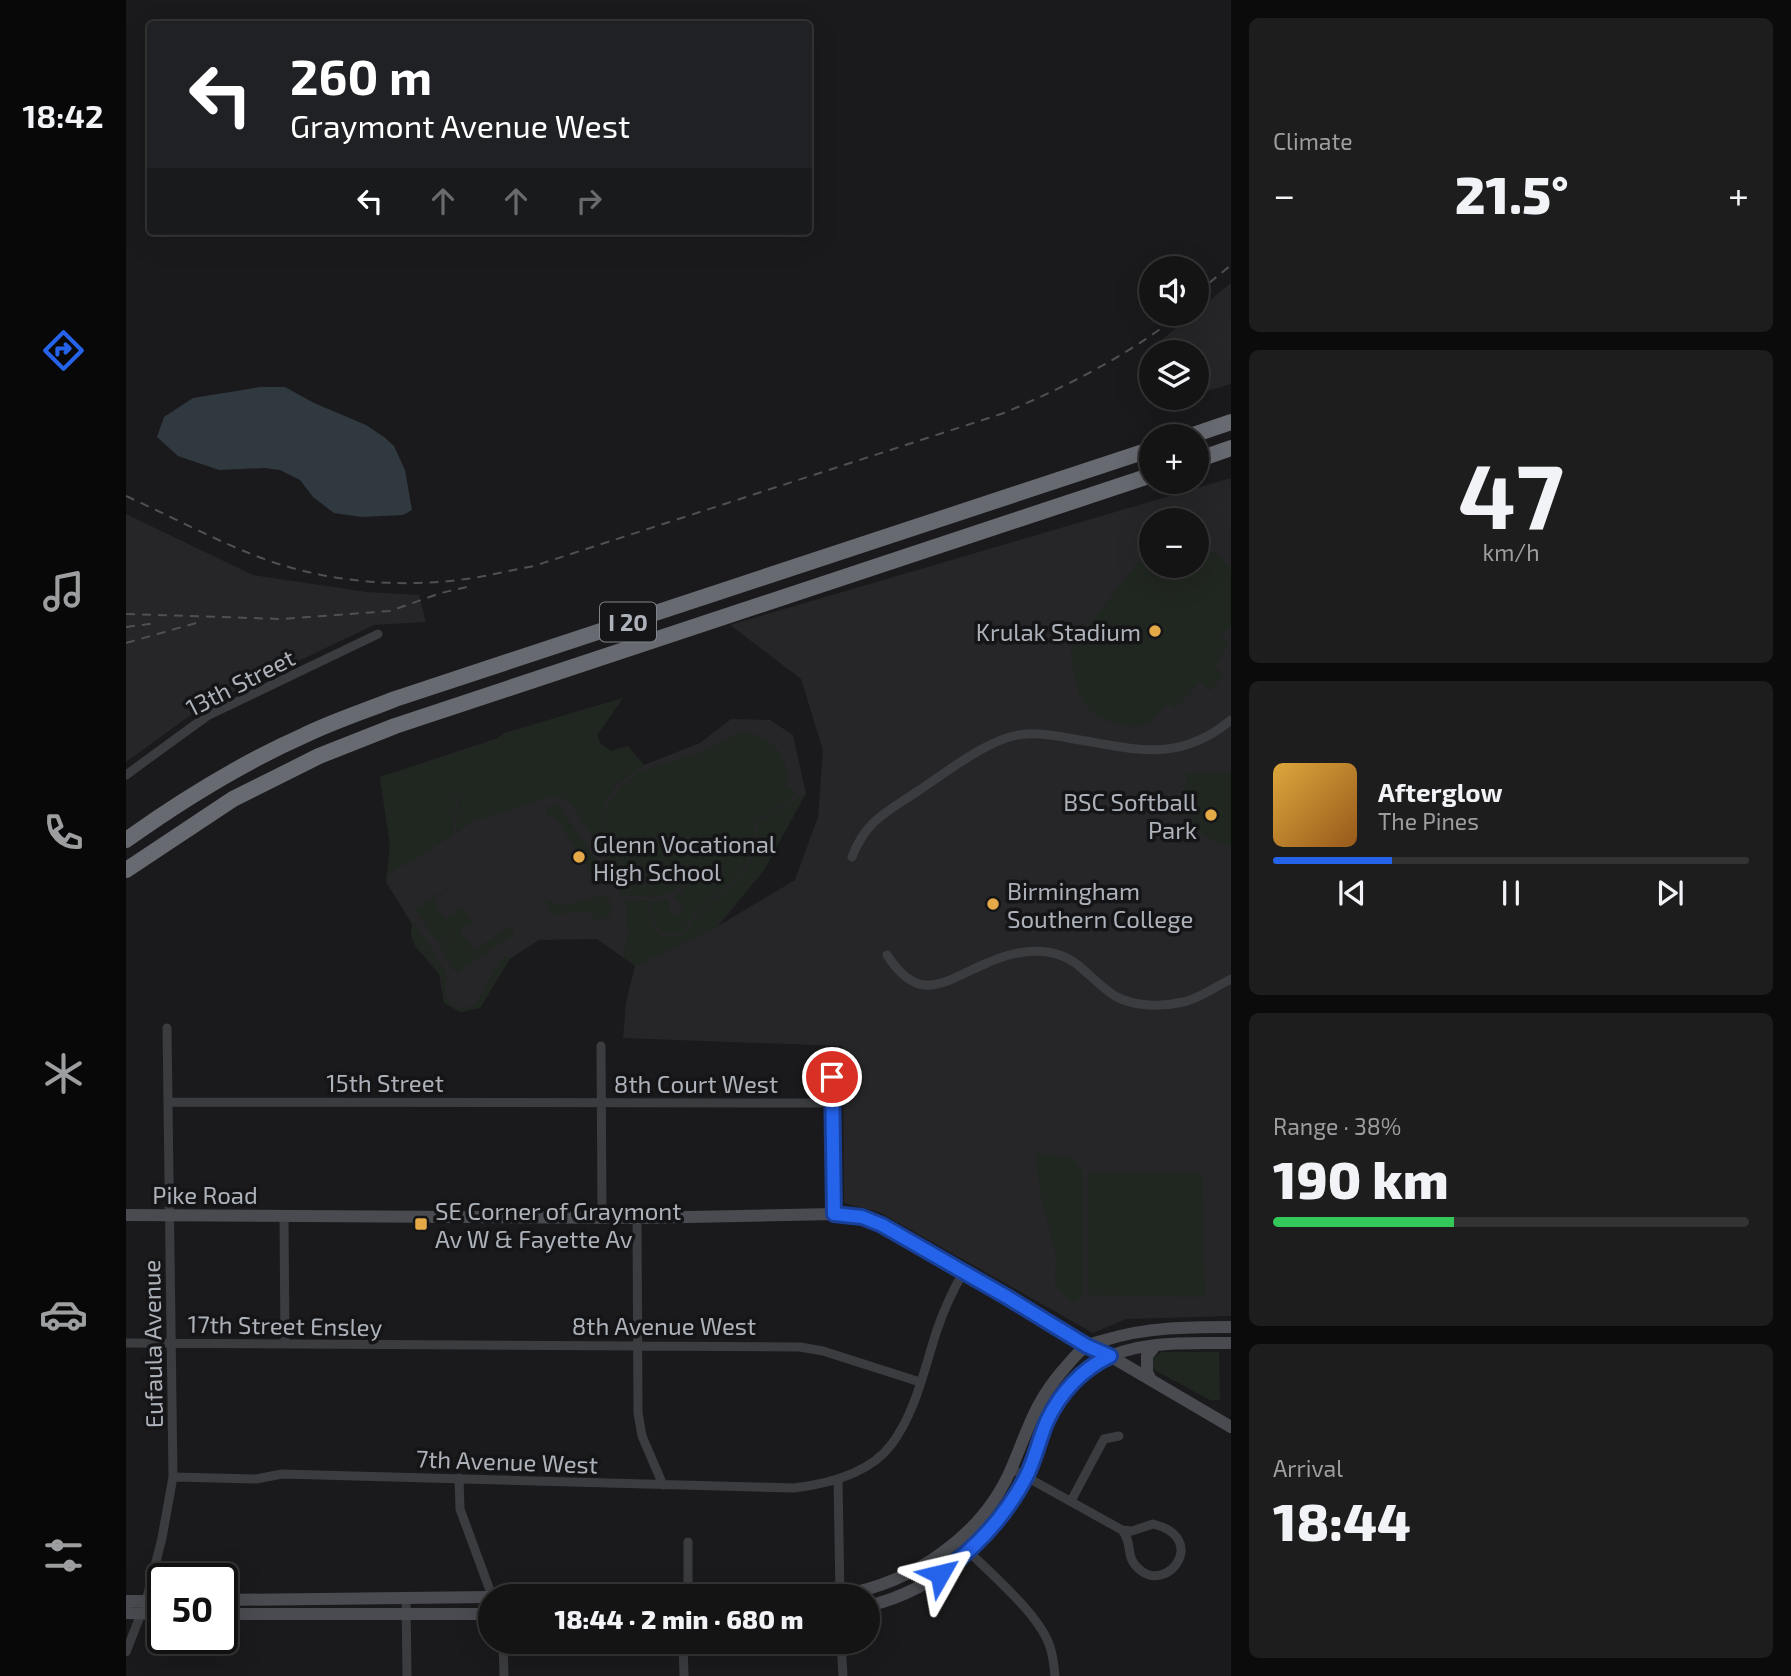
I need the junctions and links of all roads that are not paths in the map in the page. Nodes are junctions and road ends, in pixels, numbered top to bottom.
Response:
1 (1231, 422) edge
2 (1209, 430) edge
3 (1231, 448) edge
4 (1139, 453) edge
5 (1209, 456) edge
6 (1139, 479) edge
7 (378, 634) dead end
8 (1231, 720) edge
9 (126, 775) edge
10 (126, 840) edge
11 (852, 858) dead end
12 (126, 870) edge
13 (887, 955) dead end
14 (1231, 979) edge
15 (167, 1028) dead end
16 (601, 1046) dead end
17 (831, 1052) dead end
18 (168, 1102) junction
19 (601, 1102) junction
20 (833, 1103) junction
21 (834, 1214) junction
22 (126, 1215) edge
23 (169, 1215) junction
24 (284, 1216) junction
25 (602, 1217) junction
26 (637, 1217) junction
27 (964, 1271) junction
28 (1231, 1326) edge
29 (126, 1342) edge
30 (171, 1343) junction
31 (1231, 1343) edge
32 (285, 1344) junction
33 (401, 1345) joint
34 (638, 1346) junction
35 (1087, 1346) junction
36 (1155, 1346) junction
37 (1110, 1356) junction
38 (1151, 1380) junction
39 (920, 1382) junction
40 (1231, 1427) edge
41 (1119, 1436) dead end
42 (1012, 1469) junction
43 (1026, 1476) junction
44 (173, 1478) junction
45 (459, 1478) junction
46 (838, 1479) junction
47 (663, 1485) junction
48 (1071, 1501) junction
49 (1122, 1530) junction
50 (958, 1541) junction
51 (688, 1542) dead end
52 (969, 1553) junction
53 (486, 1584) edge
54 (686, 1584) edge
55 (840, 1584) edge
56 (880, 1584) edge
57 (478, 1597) edge
58 (406, 1598) junction
59 (238, 1600) edge
60 (126, 1601) edge
61 (880, 1602) edge
62 (147, 1606) edge
63 (144, 1607) junction
64 (147, 1608) edge
65 (126, 1613) edge
66 (238, 1614) edge
67 (406, 1614) junction
68 (478, 1614) edge
69 (126, 1652) edge
70 (503, 1654) edge
71 (683, 1654) edge
72 (842, 1654) edge
73 (407, 1676) edge
74 (504, 1676) edge
75 (684, 1676) edge
76 (843, 1676) edge
77 (1055, 1676) edge

1 - 2 highway
3 - 5 highway
4 - 10 highway, I 20
6 - 12 highway, I 20
7 - 9 street, 13th Street
8 - 11 street
13 - 14 street
15 - 18 street, Eufaula Avenue
16 - 19 street
17 - 20 street
18 - 19 street, 15th Street
18 - 23 street, Eufaula Avenue
19 - 20 street, 8th Court West
19 - 25 street
20 - 21 street
21 - 26 main road, Pike Road
21 - 27 main road, Pike Road
22 - 23 main road, Pike Road
23 - 24 main road, Pike Road
23 - 30 street, Eufaula Avenue
24 - 25 main road, Pike Road
24 - 32 street
25 - 26 main road, Pike Road
26 - 34 street
27 - 35 main road, Pike Road
27 - 39 street, 7th Avenue West
28 - 35 main road
29 - 30 street, 17th Street Ensley
30 - 32 street, 17th Street Ensley
30 - 44 street, Eufaula Avenue
31 - 36 main road
32 - 33 street, 17th Street Ensley
33 - 34 street, 8th Avenue West
34 - 39 street, 8th Avenue West
34 - 47 street
35 - 37 main road, Pike Road
35 - 42 main road
36 - 37 main road
36 - 38 main road
37 - 38 main road, Pike Road
37 - 43 main road
38 - 40 main road, Pike Road
39 - 46 street, 7th Avenue West
41 - 48 street
42 - 43 street
42 - 50 main road
43 - 48 street
43 - 52 main road
44 - 45 street, 7th Avenue West
44 - 63 street, Eufaula Avenue
45 - 47 street, 7th Avenue West
45 - 53 street
46 - 47 street, 7th Avenue West
46 - 55 street
48 - 49 street
49 - 49 street
50 - 52 street
50 - 56 main road
51 - 54 street
52 - 61 main road
52 - 77 street
57 - 58 main road
58 - 59 main road
58 - 67 street
60 - 63 main road
62 - 63 main road
63 - 64 main road
63 - 65 main road
63 - 69 street, Eufaula Avenue
66 - 67 main road
67 - 68 main road
67 - 73 street
70 - 74 street
71 - 75 street
72 - 76 street

